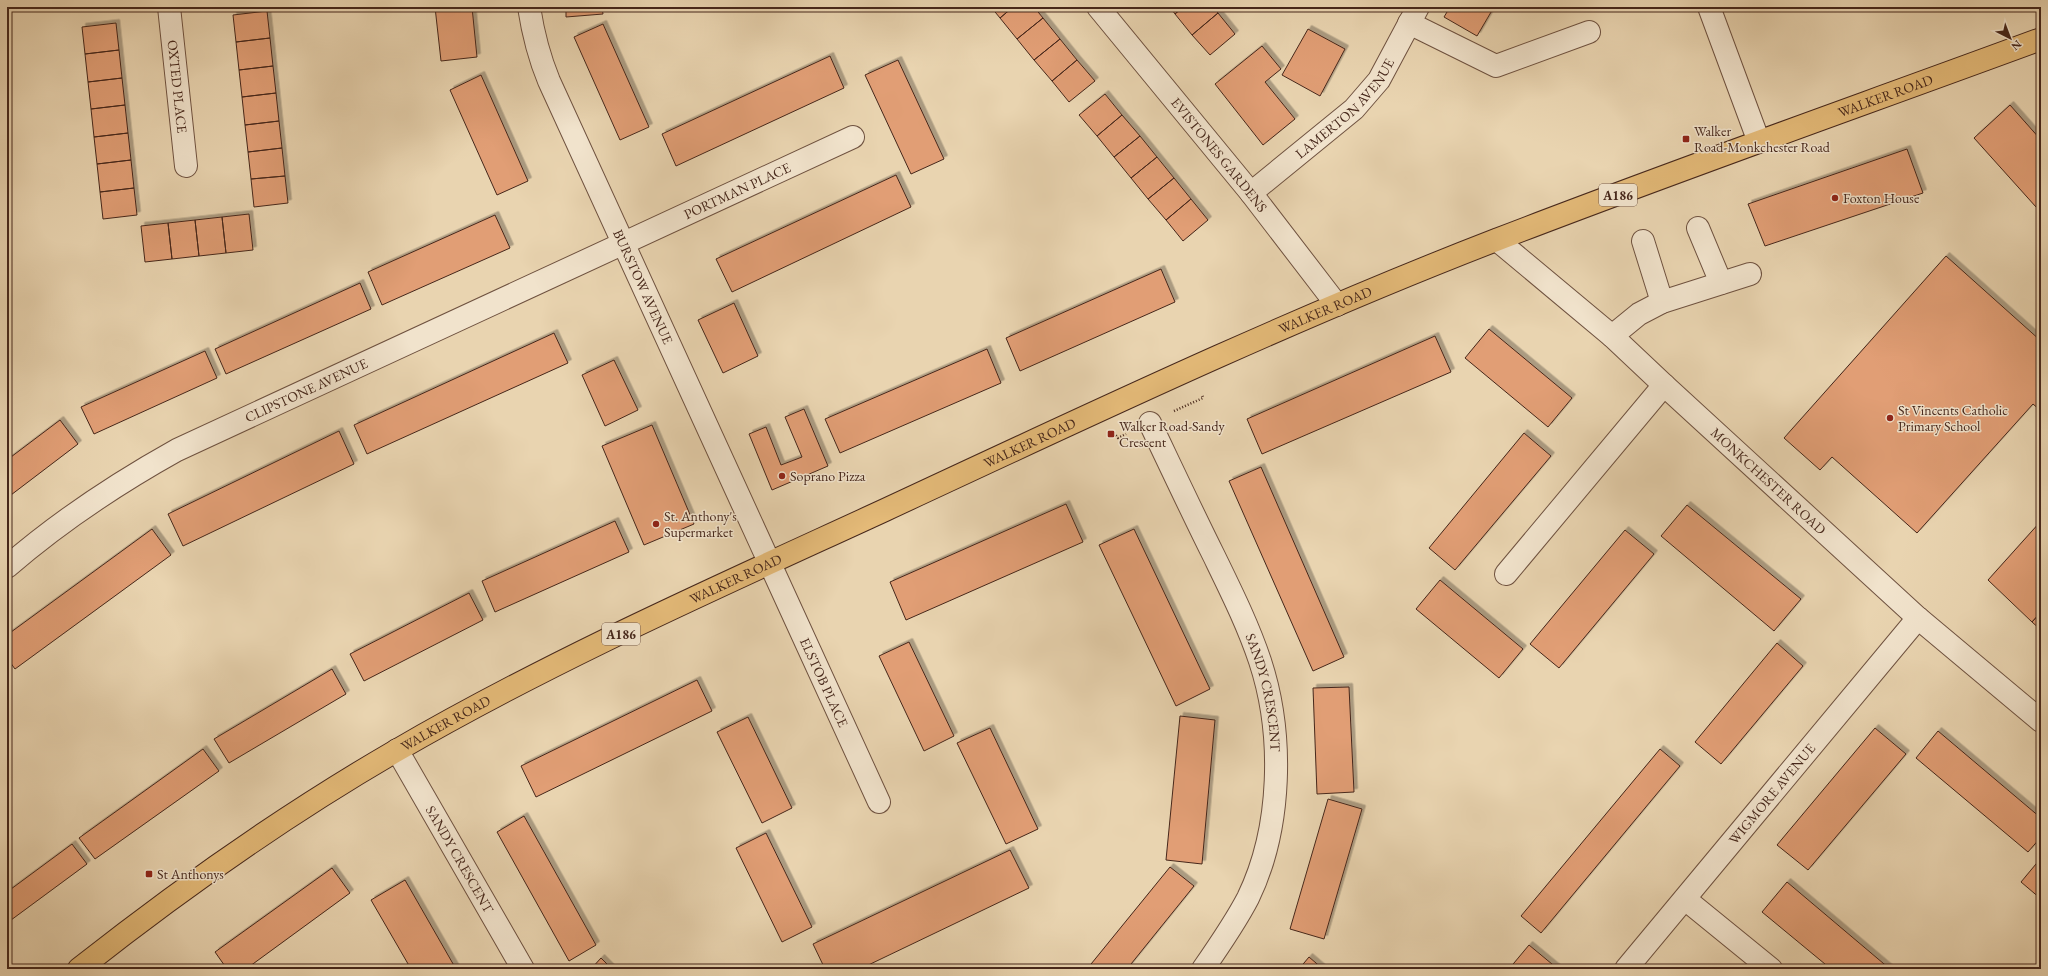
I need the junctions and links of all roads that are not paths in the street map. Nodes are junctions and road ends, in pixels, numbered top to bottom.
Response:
1 (169, 7) edge
2 (529, 7) edge
3 (1098, 7) edge
4 (1709, 7) edge
5 (1413, 15) edge
6 (1589, 32) dead end
7 (2041, 39) edge
8 (853, 137) dead end
9 (1760, 142) junction
10 (186, 166) dead end
11 (1251, 193) junction
12 (1698, 228) dead end
13 (1497, 240) junction
14 (1643, 241) dead end
15 (622, 245) junction
16 (1750, 274) dead end
17 (1721, 283) junction
18 (1662, 302) junction
19 (1337, 305) junction
20 (1612, 336) junction
21 (1664, 385) junction
22 (1150, 423) dead end
23 (768, 564) junction
24 (7, 567) edge
25 (1506, 574) dead end
26 (1918, 618) junction
27 (2041, 721) edge
28 (397, 750) junction
29 (879, 802) dead end
30 (1685, 899) junction
31 (79, 969) edge
32 (523, 969) edge
33 (1202, 969) edge
34 (1626, 969) edge
35 (1771, 969) edge

1 - 10 street, OXTED PLACE
2 - 15 street, BURSTOW AVENUE
3 - 11 street, EVISTONES GARDENS
4 - 9 street
5 - 6 street
5 - 11 street, LAMERTON AVENUE
7 - 9 main road, WALKER ROAD / A186
8 - 15 street, PORTMAN PLACE
9 - 13 main road, WALKER ROAD / A186
11 - 19 street, EVISTONES GARDENS
12 - 17 street
13 - 19 main road, WALKER ROAD / A186
13 - 20 street, MONKCHESTER ROAD
14 - 18 street
15 - 23 street, BURSTOW AVENUE
15 - 24 street, CLIPSTONE AVENUE
16 - 17 street
17 - 18 street
18 - 20 street
19 - 23 main road, WALKER ROAD / A186
20 - 21 street, MONKCHESTER ROAD
21 - 25 street
21 - 26 street, MONKCHESTER ROAD
22 - 33 street, SANDY CRESCENT
23 - 28 main road, WALKER ROAD / A186
23 - 29 street, ELSTOB PLACE
26 - 27 street, MONKCHESTER ROAD
26 - 30 street, WIGMORE AVENUE
28 - 31 main road, WALKER ROAD / A186
28 - 32 street, SANDY CRESCENT
30 - 34 street, WIGMORE AVENUE
30 - 35 street

